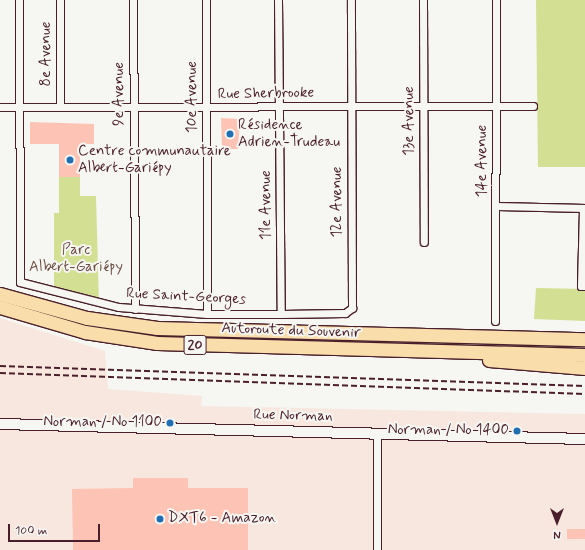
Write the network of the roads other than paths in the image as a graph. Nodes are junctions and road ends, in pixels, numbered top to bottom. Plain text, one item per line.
1 (19, 0) edge
2 (60, 0) edge
3 (133, 0) edge
4 (206, 0) edge
5 (278, 0) edge
6 (351, 0) edge
7 (423, 0) edge
8 (496, 0) edge
9 (496, 105) junction
10 (351, 106) junction
11 (424, 106) junction
12 (533, 106) dead end
13 (0, 107) edge
14 (19, 107) junction
15 (60, 107) junction
16 (134, 107) junction
17 (206, 107) junction
18 (279, 107) junction
19 (497, 206) junction
20 (584, 208) edge
21 (424, 242) dead end
22 (585, 286) edge
23 (0, 294) edge
24 (0, 307) edge
25 (352, 308) joint
26 (135, 309) junction
27 (207, 314) junction
28 (281, 314) junction
29 (495, 321) dead end
30 (585, 339) edge
31 (395, 350) junction
32 (585, 355) edge
33 (585, 368) edge
34 (0, 424) edge
35 (377, 432) junction
36 (585, 439) edge
37 (377, 550) edge

1 - 14 street
2 - 15 street, 8e Avenue
3 - 16 street, 9e Avenue
4 - 17 street, 10e Avenue
5 - 18 street, 11e Avenue
6 - 10 street, 12e Avenue
7 - 11 street, 13e Avenue
8 - 9 street, 14e Avenue
9 - 11 street, Rue Sherbrooke
9 - 12 street, Rue Sherbrooke
9 - 19 street, 14e Avenue
10 - 11 street, Rue Sherbrooke
10 - 18 street, Rue Sherbrooke
10 - 25 street, 12e Avenue
11 - 21 street, 13e Avenue
13 - 14 street, Rue Sherbrooke
14 - 15 street, Rue Sherbrooke
14 - 26 street, Rue Saint-Georges
15 - 16 street, Rue Sherbrooke
16 - 17 street, Rue Sherbrooke
16 - 26 street, 9e Avenue
17 - 18 street, Rue Sherbrooke
17 - 27 street, 10e Avenue
18 - 28 street, 11e Avenue
19 - 20 street
19 - 29 street, 14e Avenue
20 - 22 street
23 - 30 highway, Autoroute du Souvenir / 20
24 - 31 highway, Autoroute du Souvenir / 20
25 - 28 street, Rue Saint-Georges
26 - 27 street, Rue Saint-Georges
27 - 28 street, Rue Saint-Georges
31 - 32 highway, Autoroute du Souvenir / 20
31 - 33 highway
34 - 35 street, Rue Norman
35 - 36 street, Rue Norman
35 - 37 street

